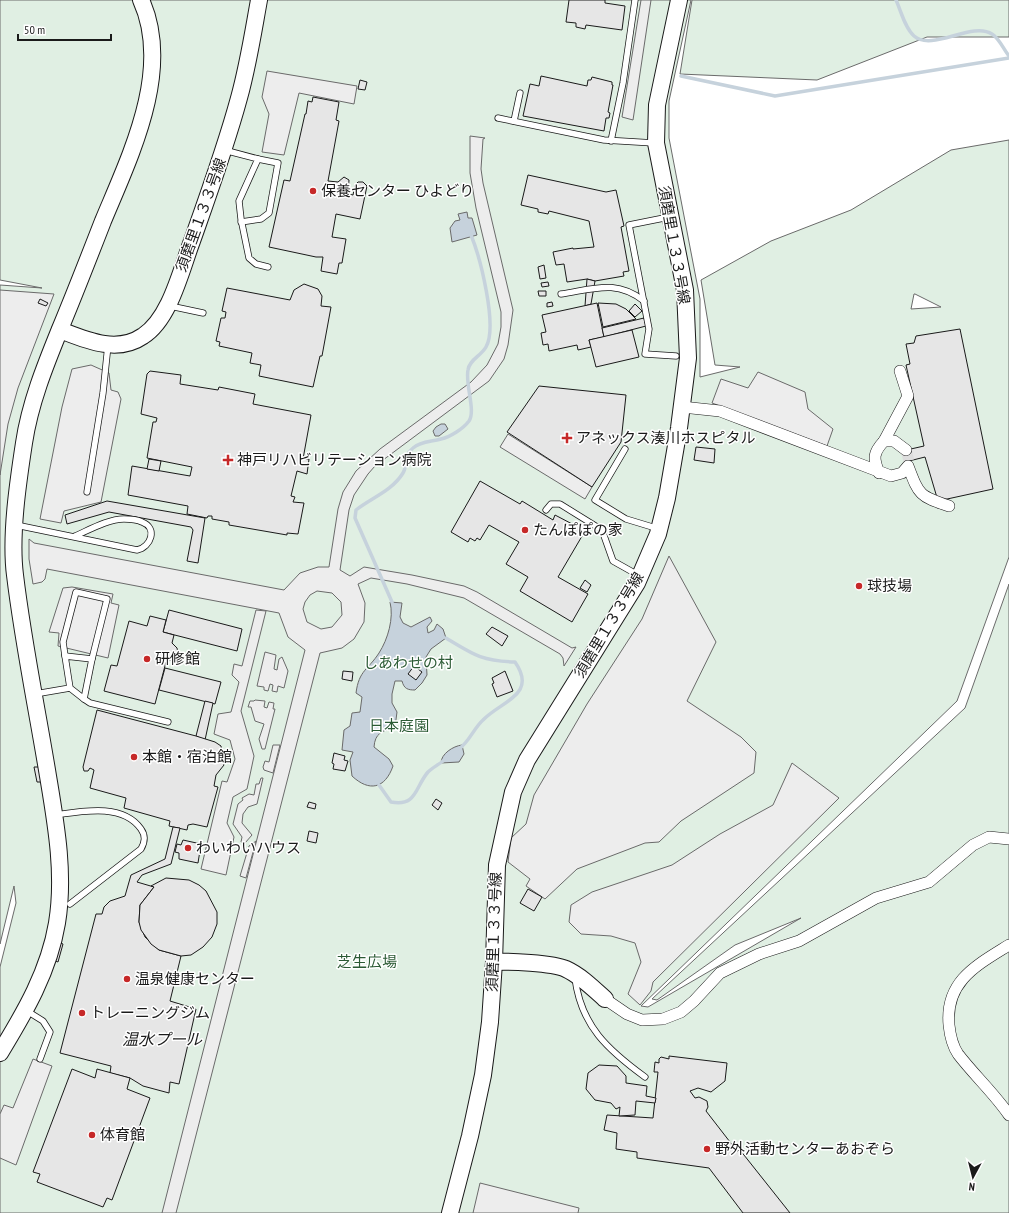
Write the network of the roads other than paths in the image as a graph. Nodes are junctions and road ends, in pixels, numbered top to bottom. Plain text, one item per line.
1 (141, 0) edge
2 (259, 0) edge
3 (635, 0) edge
4 (679, 0) edge
5 (520, 93) dead end
6 (498, 118) dead end
7 (514, 121) junction
8 (611, 141) junction
9 (656, 142) junction
10 (224, 150) junction
11 (258, 159) junction
12 (670, 216) junction
13 (241, 222) junction
14 (268, 266) dead end
15 (561, 294) dead end
16 (644, 302) junction
17 (167, 305) junction
18 (203, 313) dead end
19 (60, 330) junction
20 (108, 344) junction
21 (681, 356) junction
22 (900, 371) dead end
23 (682, 407) junction
24 (884, 441) junction
25 (625, 449) dead end
26 (908, 459) junction
27 (879, 473) junction
28 (87, 492) dead end
29 (949, 506) dead end
30 (546, 510) dead end
31 (15, 525) junction
32 (659, 530) junction
33 (74, 536) junction
34 (640, 576) junction
35 (65, 656) junction
36 (92, 659) junction
37 (70, 688) junction
38 (35, 694) junction
39 (84, 699) junction
40 (168, 722) dead end
41 (55, 815) junction
42 (1009, 839) edge
43 (70, 904) dead end
44 (1009, 945) edge
45 (494, 962) junction
46 (574, 974) junction
47 (605, 999) joint
48 (26, 1010) junction
49 (0, 1053) edge
50 (40, 1059) dead end
51 (645, 1077) dead end
52 (1009, 1115) edge
53 (450, 1213) edge

1 - 19 street
2 - 10 street, 須磨里１３３号線
3 - 8 lane
4 - 9 street, 須磨里１３３号線
5 - 7 lane
6 - 7 lane
7 - 8 lane
8 - 9 lane
9 - 12 street, 須磨里１３３号線
10 - 11 lane
10 - 17 street, 須磨里１３３号線
11 - 13 lane
11 - 13 lane
12 - 16 lane
12 - 21 street, 須磨里１３３号線
13 - 14 lane
15 - 16 lane
16 - 21 lane
17 - 18 lane
17 - 20 street, 須磨里１３３号線
19 - 20 street, 須磨里１３３号線
19 - 31 street
20 - 28 lane
21 - 23 street, 須磨里１３３号線
22 - 24 street
23 - 27 street
23 - 32 street, 須磨里１３３号線
24 - 26 street
24 - 27 street
25 - 32 lane
26 - 27 street
26 - 29 street
30 - 34 lane
31 - 33 lane
31 - 38 street
32 - 34 street, 須磨里１３３号線
33 - 33 lane
34 - 45 street, 須磨里１３３号線
35 - 36 lane
35 - 36 lane
35 - 37 lane
36 - 39 lane
37 - 38 lane
37 - 39 lane
38 - 41 street
39 - 40 lane
41 - 43 lane
41 - 48 street
42 - 47 street
44 - 52 street
45 - 46 street
45 - 53 street, 須磨里１３３号線
46 - 47 street
46 - 51 lane
48 - 49 street
48 - 50 lane

